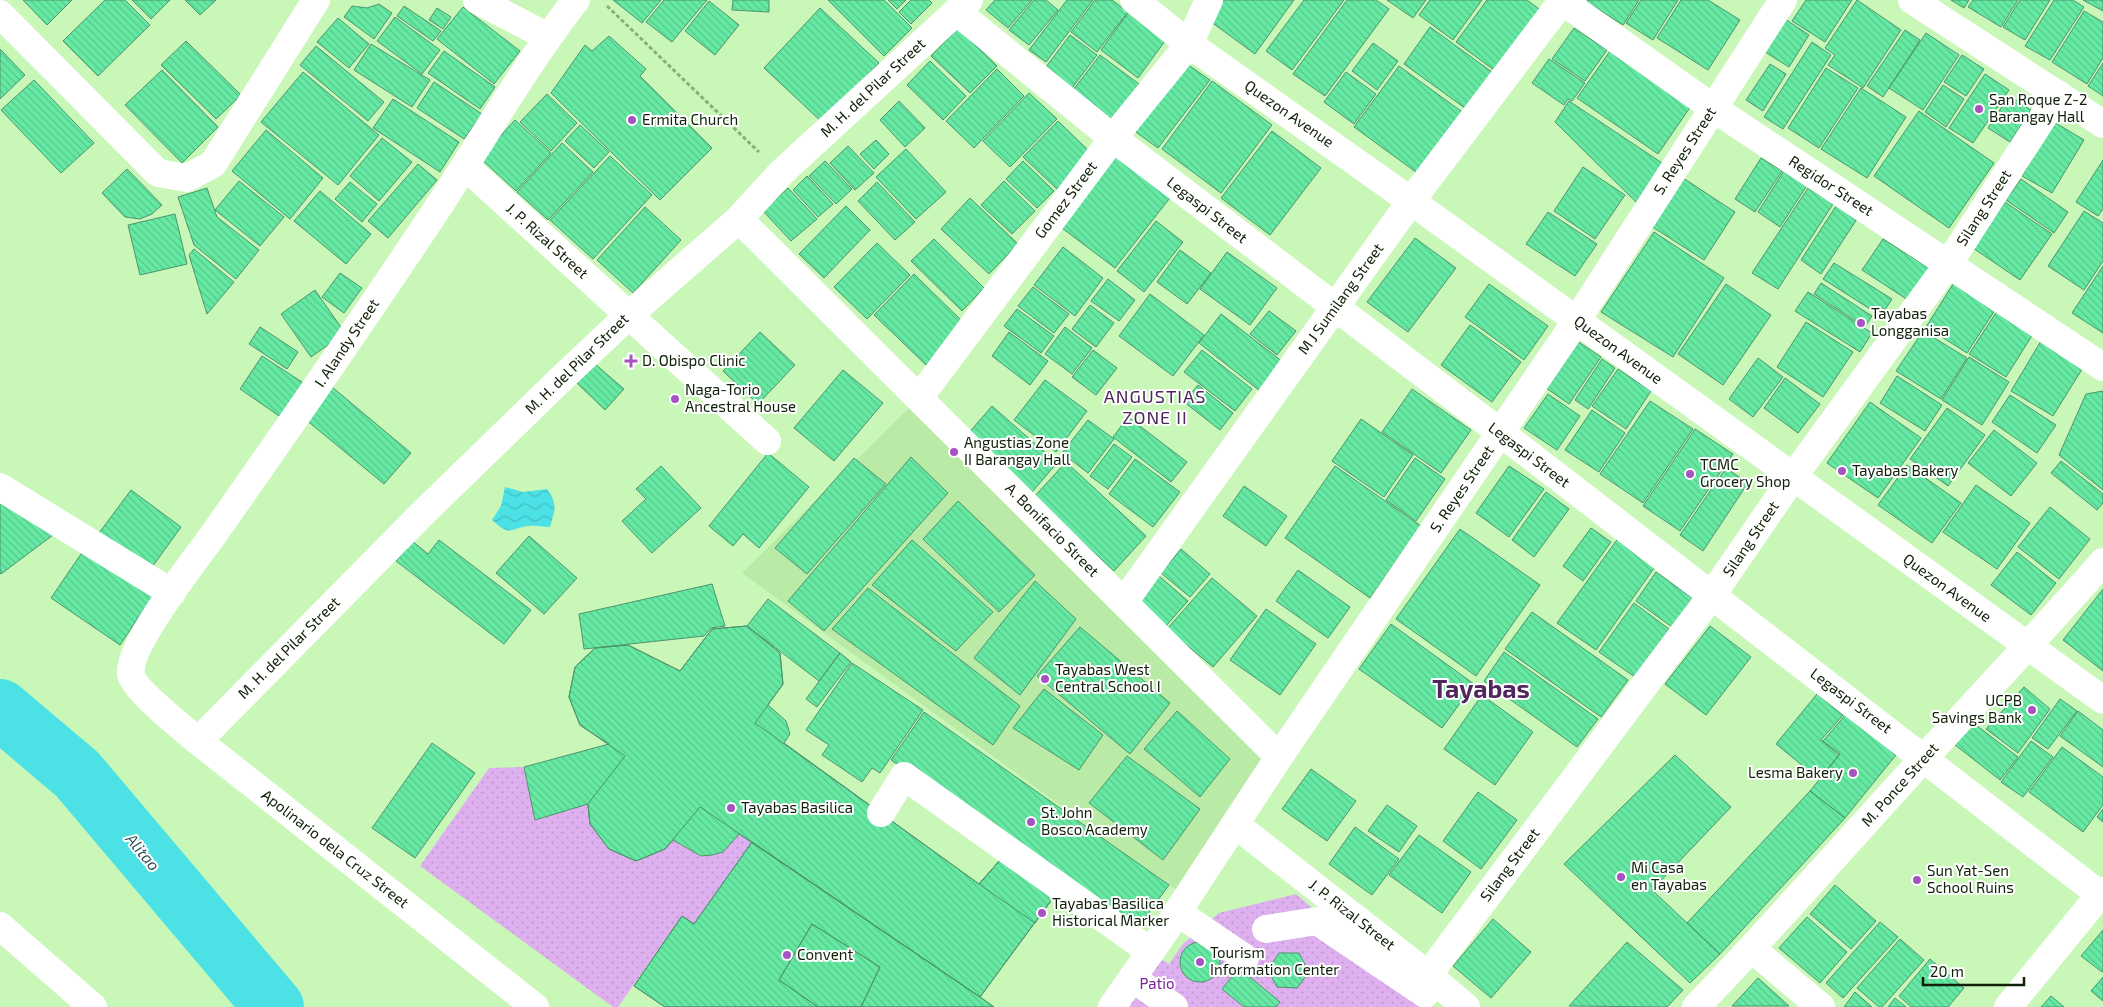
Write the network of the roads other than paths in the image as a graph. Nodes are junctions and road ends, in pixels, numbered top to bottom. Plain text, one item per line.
1 (316, 0) edge
2 (477, 0) edge
3 (576, 0) edge
4 (1134, 0) edge
5 (1209, 0) edge
6 (1562, 0) edge
7 (1783, 0) edge
8 (1912, 0) edge
9 (963, 6) edge
10 (0, 14) edge
11 (548, 37) junction
12 (1189, 44) junction
13 (2058, 94) junction
14 (1713, 108) junction
15 (2103, 124) edge
16 (1113, 138) junction
17 (466, 166) junction
18 (1412, 201) junction
19 (739, 218) junction
20 (1949, 263) junction
21 (1334, 308) junction
22 (629, 315) junction
23 (1577, 320) junction
24 (2103, 367) edge
25 (919, 398) junction
26 (1501, 433) junction
27 (767, 441) dead end
28 (1793, 477) junction
29 (0, 487) edge
30 (2103, 562) edge
31 (172, 593) junction
32 (1712, 595) junction
33 (1124, 602) junction
34 (2029, 647) junction
35 (138, 688) joint
36 (2103, 700) edge
37 (198, 741) junction
38 (1279, 757) junction
39 (1925, 758) junction
40 (881, 813) dead end
41 (1236, 824) junction
42 (2102, 894) edge
43 (0, 926) edge
44 (1266, 929) dead end
45 (1164, 932) junction
46 (1752, 949) junction
47 (1245, 958) dead end
48 (1132, 978) junction
49 (1427, 984) junction
50 (93, 1007) edge
51 (535, 1007) edge
52 (1112, 1007) edge
53 (1174, 1007) edge
54 (1466, 1007) edge
55 (1696, 1007) edge
56 (1820, 1007) edge
57 (2008, 1007) edge

1 - 10 street
2 - 11 street
3 - 11 street, I. Alandy Street
4 - 12 street, Quezon Avenue
5 - 12 street, Gomez Street
6 - 14 street, Regidor Street
6 - 18 street, M J Sumilang Street
7 - 14 street, S. Reyes Street
8 - 13 street
9 - 16 street, Legaspi Street
9 - 19 street, M. H. del Pilar Street
11 - 17 street, I. Alandy Street
12 - 16 street, Gomez Street
12 - 18 street, Quezon Avenue
13 - 15 street
13 - 20 street, Silang Street
14 - 20 street, Regidor Street
14 - 23 street, S. Reyes Street
16 - 21 street, Legaspi Street
16 - 25 street, Gomez Street
17 - 22 street, J. P. Rizal Street
17 - 31 street, I. Alandy Street
18 - 21 street, M J Sumilang Street
18 - 23 street, Quezon Avenue
19 - 22 street, M. H. del Pilar Street
19 - 25 street, A. Bonifacio Street
20 - 24 street, Regidor Street
20 - 28 street, Silang Street
21 - 26 street, Legaspi Street
21 - 33 street, M J Sumilang Street
22 - 27 street, J. P. Rizal Street
22 - 37 street, M. H. del Pilar Street
23 - 26 street, S. Reyes Street
23 - 28 street, Quezon Avenue
25 - 33 street, A. Bonifacio Street
26 - 32 street, Legaspi Street
26 - 38 street, S. Reyes Street
28 - 32 street, Silang Street
28 - 34 street, Quezon Avenue
29 - 31 street
30 - 34 street, M. Ponce Street
31 - 35 street, I. Alandy Street
32 - 39 street, Legaspi Street
32 - 49 street, Silang Street
33 - 38 street, A. Bonifacio Street
34 - 36 street, Quezon Avenue
34 - 39 street, M. Ponce Street
35 - 37 street, Apolinario dela Cruz Street
37 - 51 street, Apolinario dela Cruz Street
38 - 41 street, S. Reyes Street
39 - 42 street, Legaspi Street
39 - 46 street, M. Ponce Street
40 - 45 street
41 - 45 street, S. Reyes Street
41 - 49 street, J. P. Rizal Street
42 - 57 street
43 - 50 street
44 - 49 street
45 - 47 street
45 - 48 street, S. Reyes Street
46 - 55 street, M. Ponce Street
46 - 56 street
48 - 52 street, S. Reyes Street
48 - 53 street
49 - 54 street, J. P. Rizal Street

